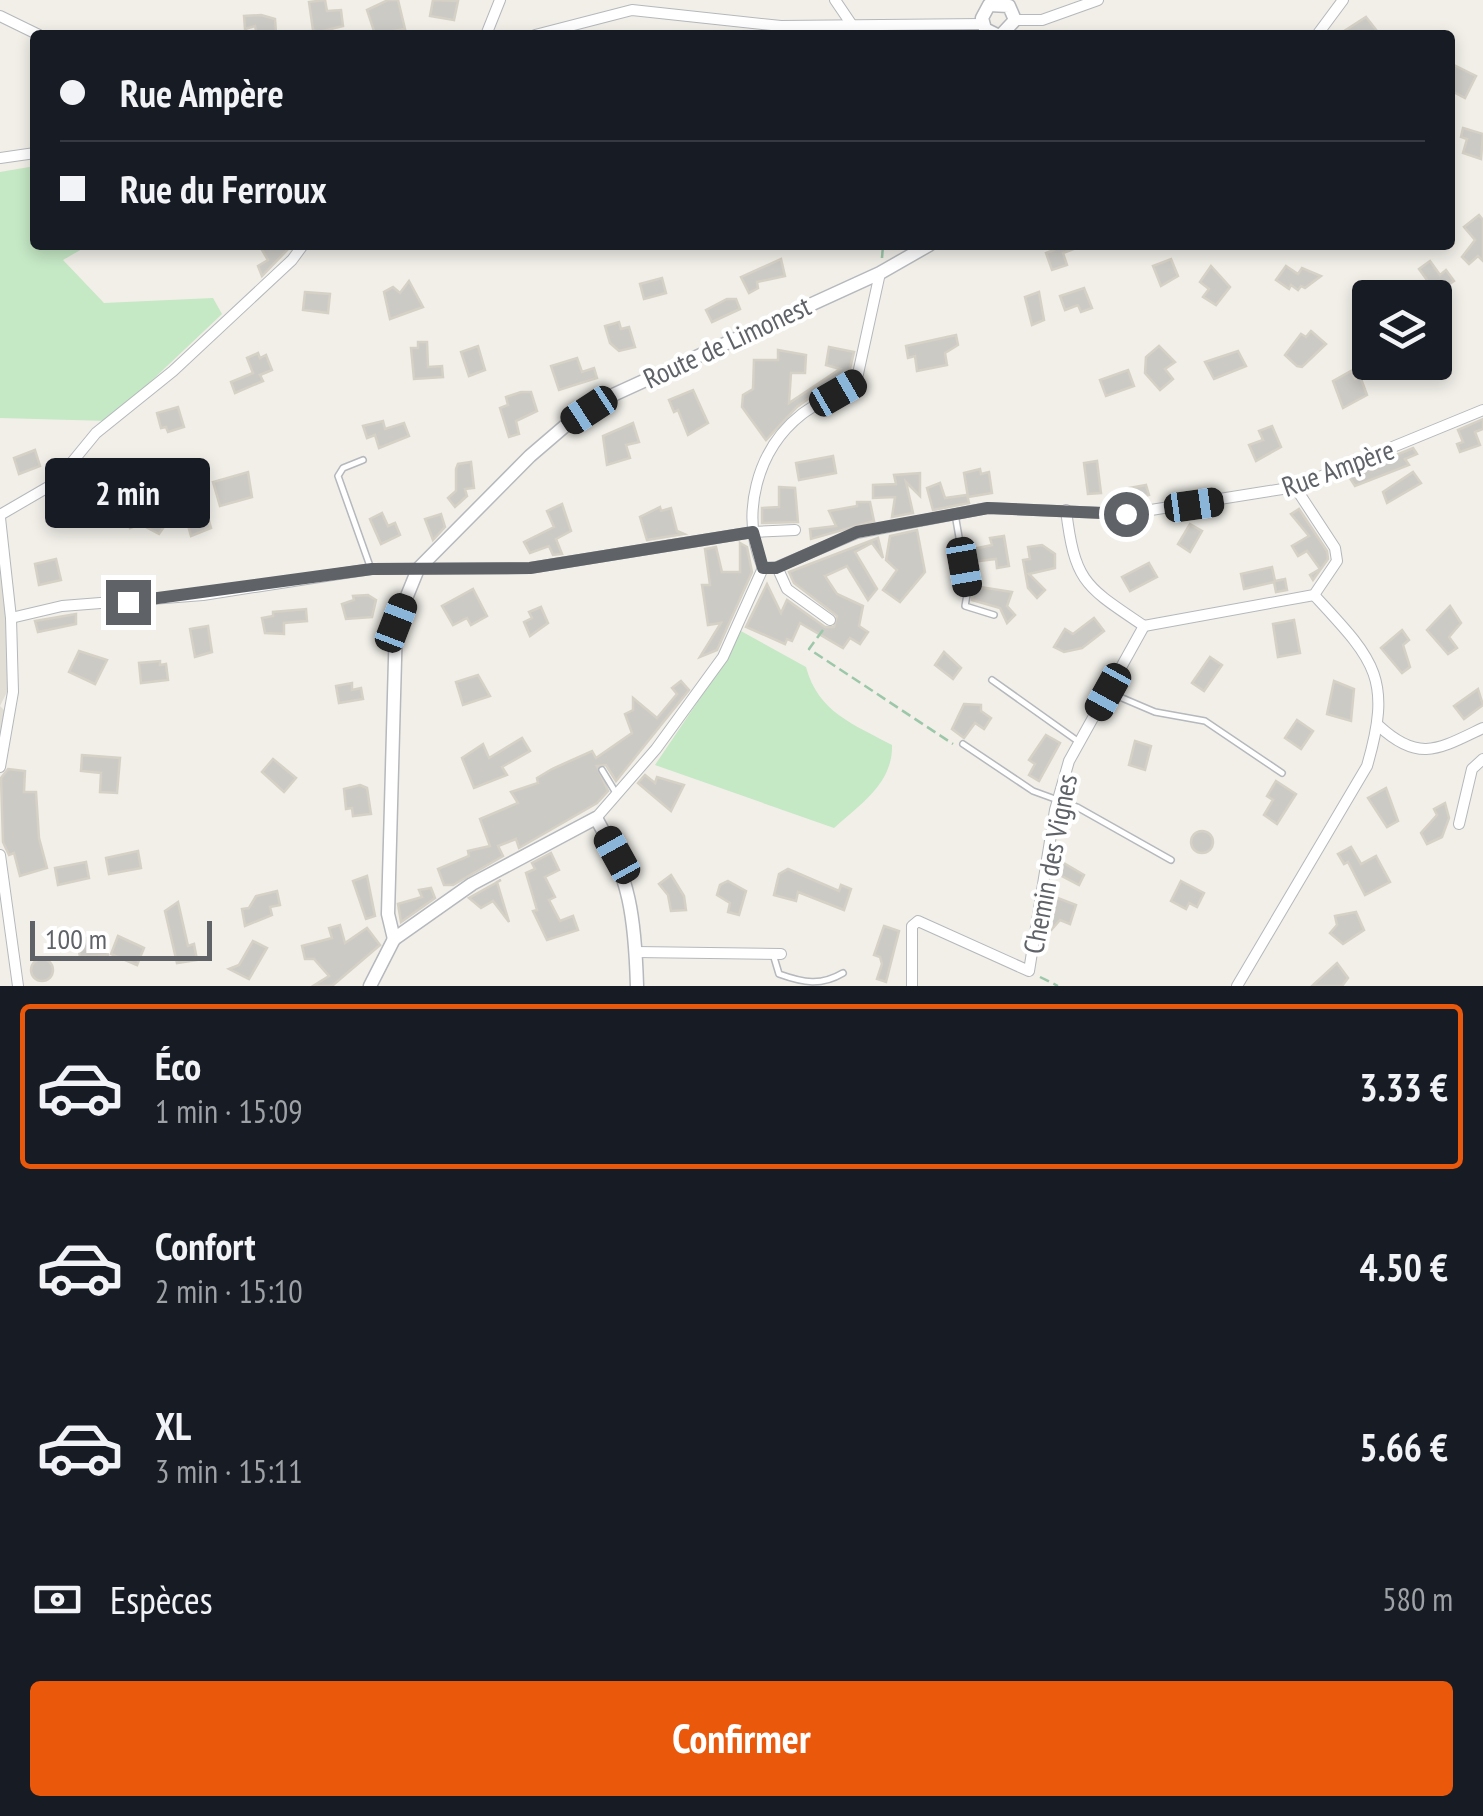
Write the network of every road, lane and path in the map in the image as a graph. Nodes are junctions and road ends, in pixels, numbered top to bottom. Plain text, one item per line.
1 (498, 0) edge
2 (835, 0) edge
3 (1098, 0) edge
4 (1343, 0) edge
5 (993, 1) edge
6 (0, 16) edge
7 (1015, 20) junction
8 (982, 24) junction
9 (852, 25) junction
10 (488, 30) edge
11 (554, 30) edge
12 (876, 30) edge
13 (993, 30) edge
14 (1006, 30) edge
15 (1322, 30) edge
16 (30, 31) edge
17 (30, 154) edge
18 (0, 158) edge
19 (299, 250) edge
20 (919, 250) edge
21 (880, 273) junction
22 (1483, 410) edge
23 (363, 460) dead end
24 (1296, 487) junction
25 (1066, 510) junction
26 (955, 514) junction
27 (0, 516) edge
28 (795, 530) dead end
29 (753, 532) junction
30 (763, 568) junction
31 (776, 568) junction
32 (372, 569) junction
33 (418, 569) junction
34 (1314, 596) junction
35 (994, 615) dead end
36 (11, 618) junction
37 (830, 620) joint
38 (1144, 626) junction
39 (992, 680) dead end
40 (1108, 692) junction
41 (1378, 726) junction
42 (1483, 728) edge
43 (1079, 743) junction
44 (960, 745) joint
45 (1483, 759) edge
46 (0, 768) edge
47 (602, 770) dead end
48 (1282, 773) dead end
49 (616, 793) junction
50 (1058, 800) junction
51 (596, 818) junction
52 (1459, 824) dead end
53 (0, 854) edge
54 (1170, 860) dead end
55 (394, 939) junction
56 (636, 952) junction
57 (777, 954) joint
58 (1030, 972) junction
59 (844, 973) dead end
60 (18, 986) edge
61 (370, 986) edge
62 (637, 986) edge
63 (912, 986) edge
64 (1058, 986) edge
65 (1237, 986) edge

1 - 10 street
2 - 9 street
3 - 7 street
4 - 15 street
5 - 7 street
5 - 8 street
6 - 16 street
7 - 14 street
8 - 12 street
8 - 13 street
9 - 11 street
9 - 12 street
17 - 18 street
19 - 27 street
20 - 21 street, Route de Limonest
21 - 29 street
21 - 33 street, Route de Limonest
22 - 24 street, Rue Ampère
23 - 32 lane
24 - 25 street, Rue Ampère
24 - 34 street
25 - 26 street, Rue Ampère
25 - 38 street
26 - 31 street, Rue Ampère
26 - 35 lane
27 - 36 street
28 - 29 street
29 - 30 street
29 - 33 street
30 - 31 street
30 - 49 street
31 - 37 street
32 - 33 street
32 - 36 street
33 - 55 street, Route de Limonest
34 - 38 street
34 - 41 street
36 - 46 street
37 - 44 path
38 - 40 street, Chemin des Vignes
39 - 43 lane
40 - 43 street, Chemin des Vignes
40 - 48 lane
41 - 42 street
41 - 65 street
43 - 50 street, Chemin des Vignes
44 - 50 lane
45 - 52 street
47 - 49 lane
49 - 51 street
50 - 54 lane
50 - 58 street, Chemin des Vignes
51 - 55 street
51 - 56 street
53 - 60 street
55 - 61 street
56 - 57 street
56 - 62 street
57 - 59 lane
58 - 63 street
58 - 64 path

